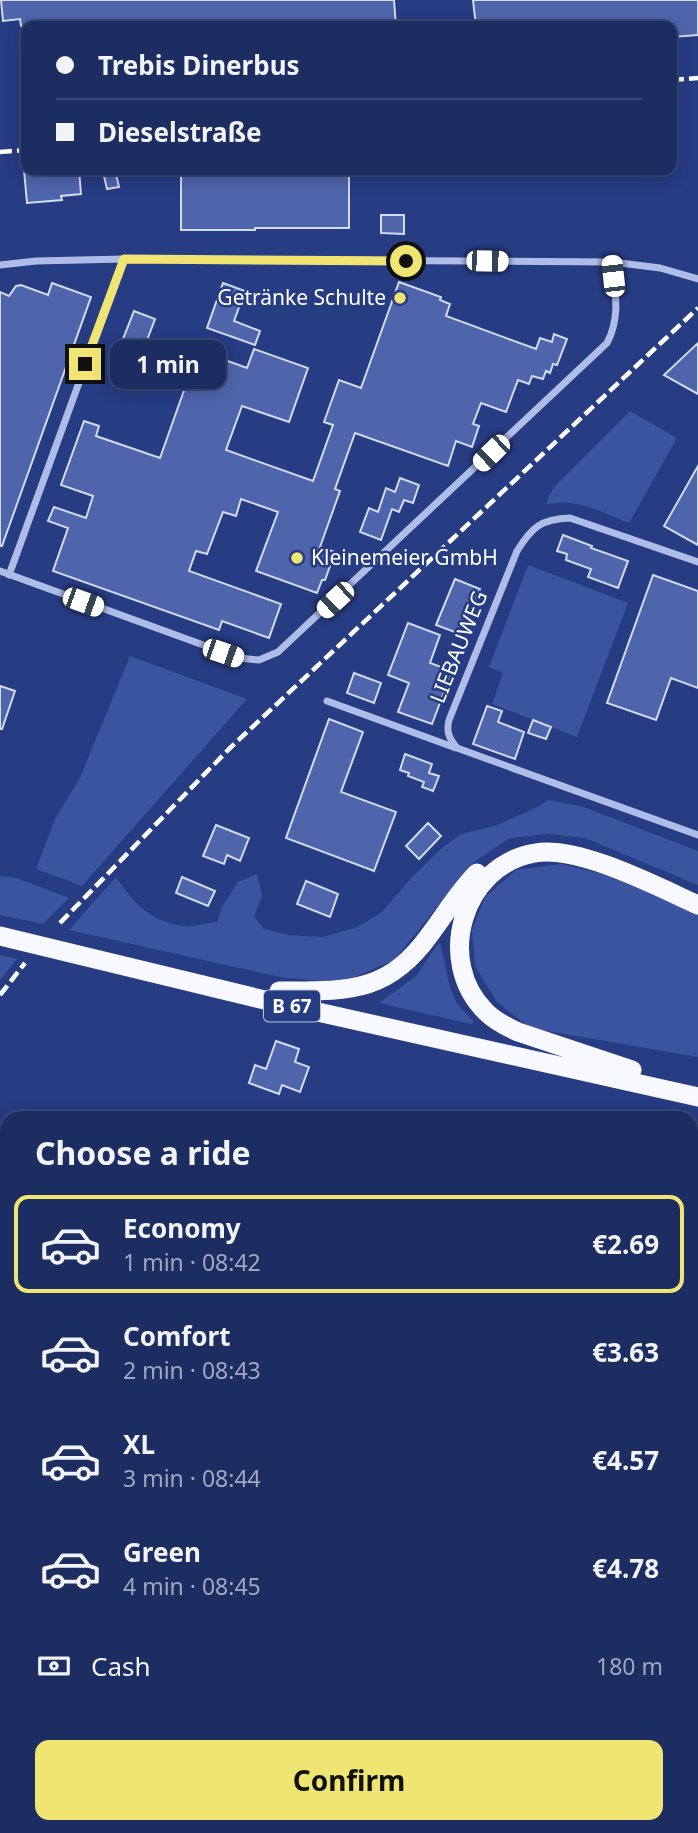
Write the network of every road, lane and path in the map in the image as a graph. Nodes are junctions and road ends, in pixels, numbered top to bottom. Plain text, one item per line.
1 (124, 259) junction
2 (612, 262) junction
3 (0, 265) edge
4 (698, 279) edge
5 (698, 562) edge
6 (0, 572) edge
7 (9, 575) junction
8 (327, 701) dead end
9 (457, 748) junction
10 (698, 835) edge
11 (698, 890) edge
12 (698, 905) edge
13 (0, 936) edge
14 (90, 957) junction
15 (279, 991) junction
16 (632, 1070) junction
17 (698, 1085) edge
18 (698, 1097) edge

1 - 2 street
1 - 3 street
1 - 7 street
2 - 4 street
2 - 7 street
5 - 9 street, LIEBAUWEG
6 - 7 street
8 - 9 street
9 - 10 street
11 - 15 highway
12 - 16 highway
13 - 14 highway, B 67
14 - 15 highway, B 67
14 - 18 highway, B 67
15 - 16 highway, B 67
16 - 17 highway, B 67

